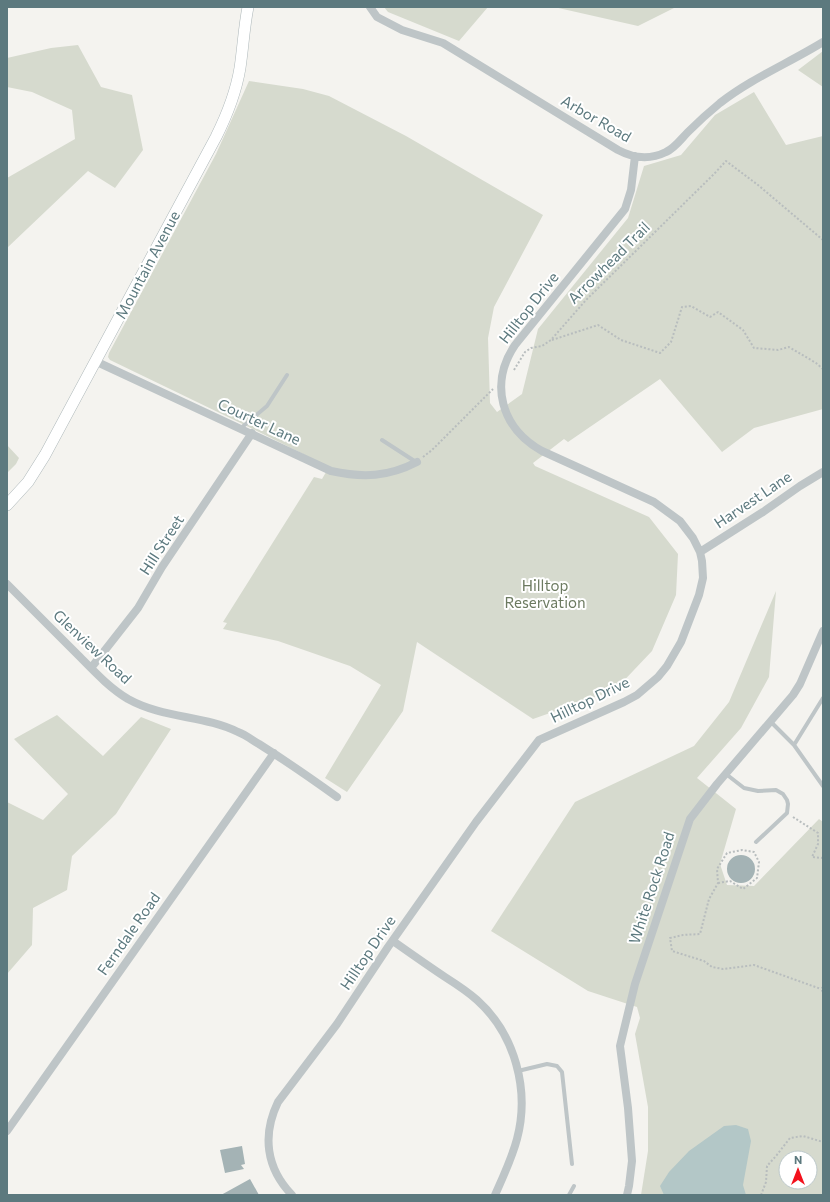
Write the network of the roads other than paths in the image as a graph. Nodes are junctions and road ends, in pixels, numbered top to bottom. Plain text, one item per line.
1 (248, 7) edge
2 (370, 7) edge
3 (823, 42) edge
4 (636, 156) junction
5 (96, 361) junction
6 (287, 375) dead end
7 (241, 428) junction
8 (252, 433) junction
9 (382, 440) dead end
10 (417, 462) joint
11 (823, 472) edge
12 (7, 505) edge
13 (700, 552) junction
14 (7, 584) edge
15 (823, 630) edge
16 (91, 668) junction
17 (823, 698) edge
18 (770, 721) junction
19 (794, 745) junction
20 (274, 753) junction
21 (726, 774) junction
22 (823, 786) edge
23 (337, 797) dead end
24 (756, 842) dead end
25 (392, 941) junction
26 (518, 1071) junction
27 (7, 1131) edge
28 (572, 1164) dead end
29 (574, 1186) dead end
30 (292, 1195) edge
31 (495, 1195) edge
32 (569, 1195) edge
33 (627, 1195) edge

1 - 5 street, Mountain Avenue
2 - 4 street, Arbor Road
3 - 4 street, Arbor Road
4 - 13 street, Hilltop Drive
5 - 7 street, Courter Lane
5 - 12 street, Mountain Avenue
6 - 7 lane
7 - 8 street, Courter Lane
8 - 10 street, Courter Lane
8 - 16 street, Hill Street
9 - 10 lane
11 - 13 street, Harvest Lane
13 - 25 street, Hilltop Drive
14 - 16 street, Glenview Road
15 - 18 street, White Rock Road
16 - 20 street, Glenview Road
17 - 19 lane
18 - 19 lane
18 - 21 street, White Rock Road
19 - 22 lane
20 - 23 street, Glenview Road
20 - 27 street, Ferndale Road
21 - 24 lane
21 - 33 street, White Rock Road
25 - 26 street
25 - 30 street, Hilltop Drive
26 - 28 lane
26 - 31 street
29 - 32 lane

